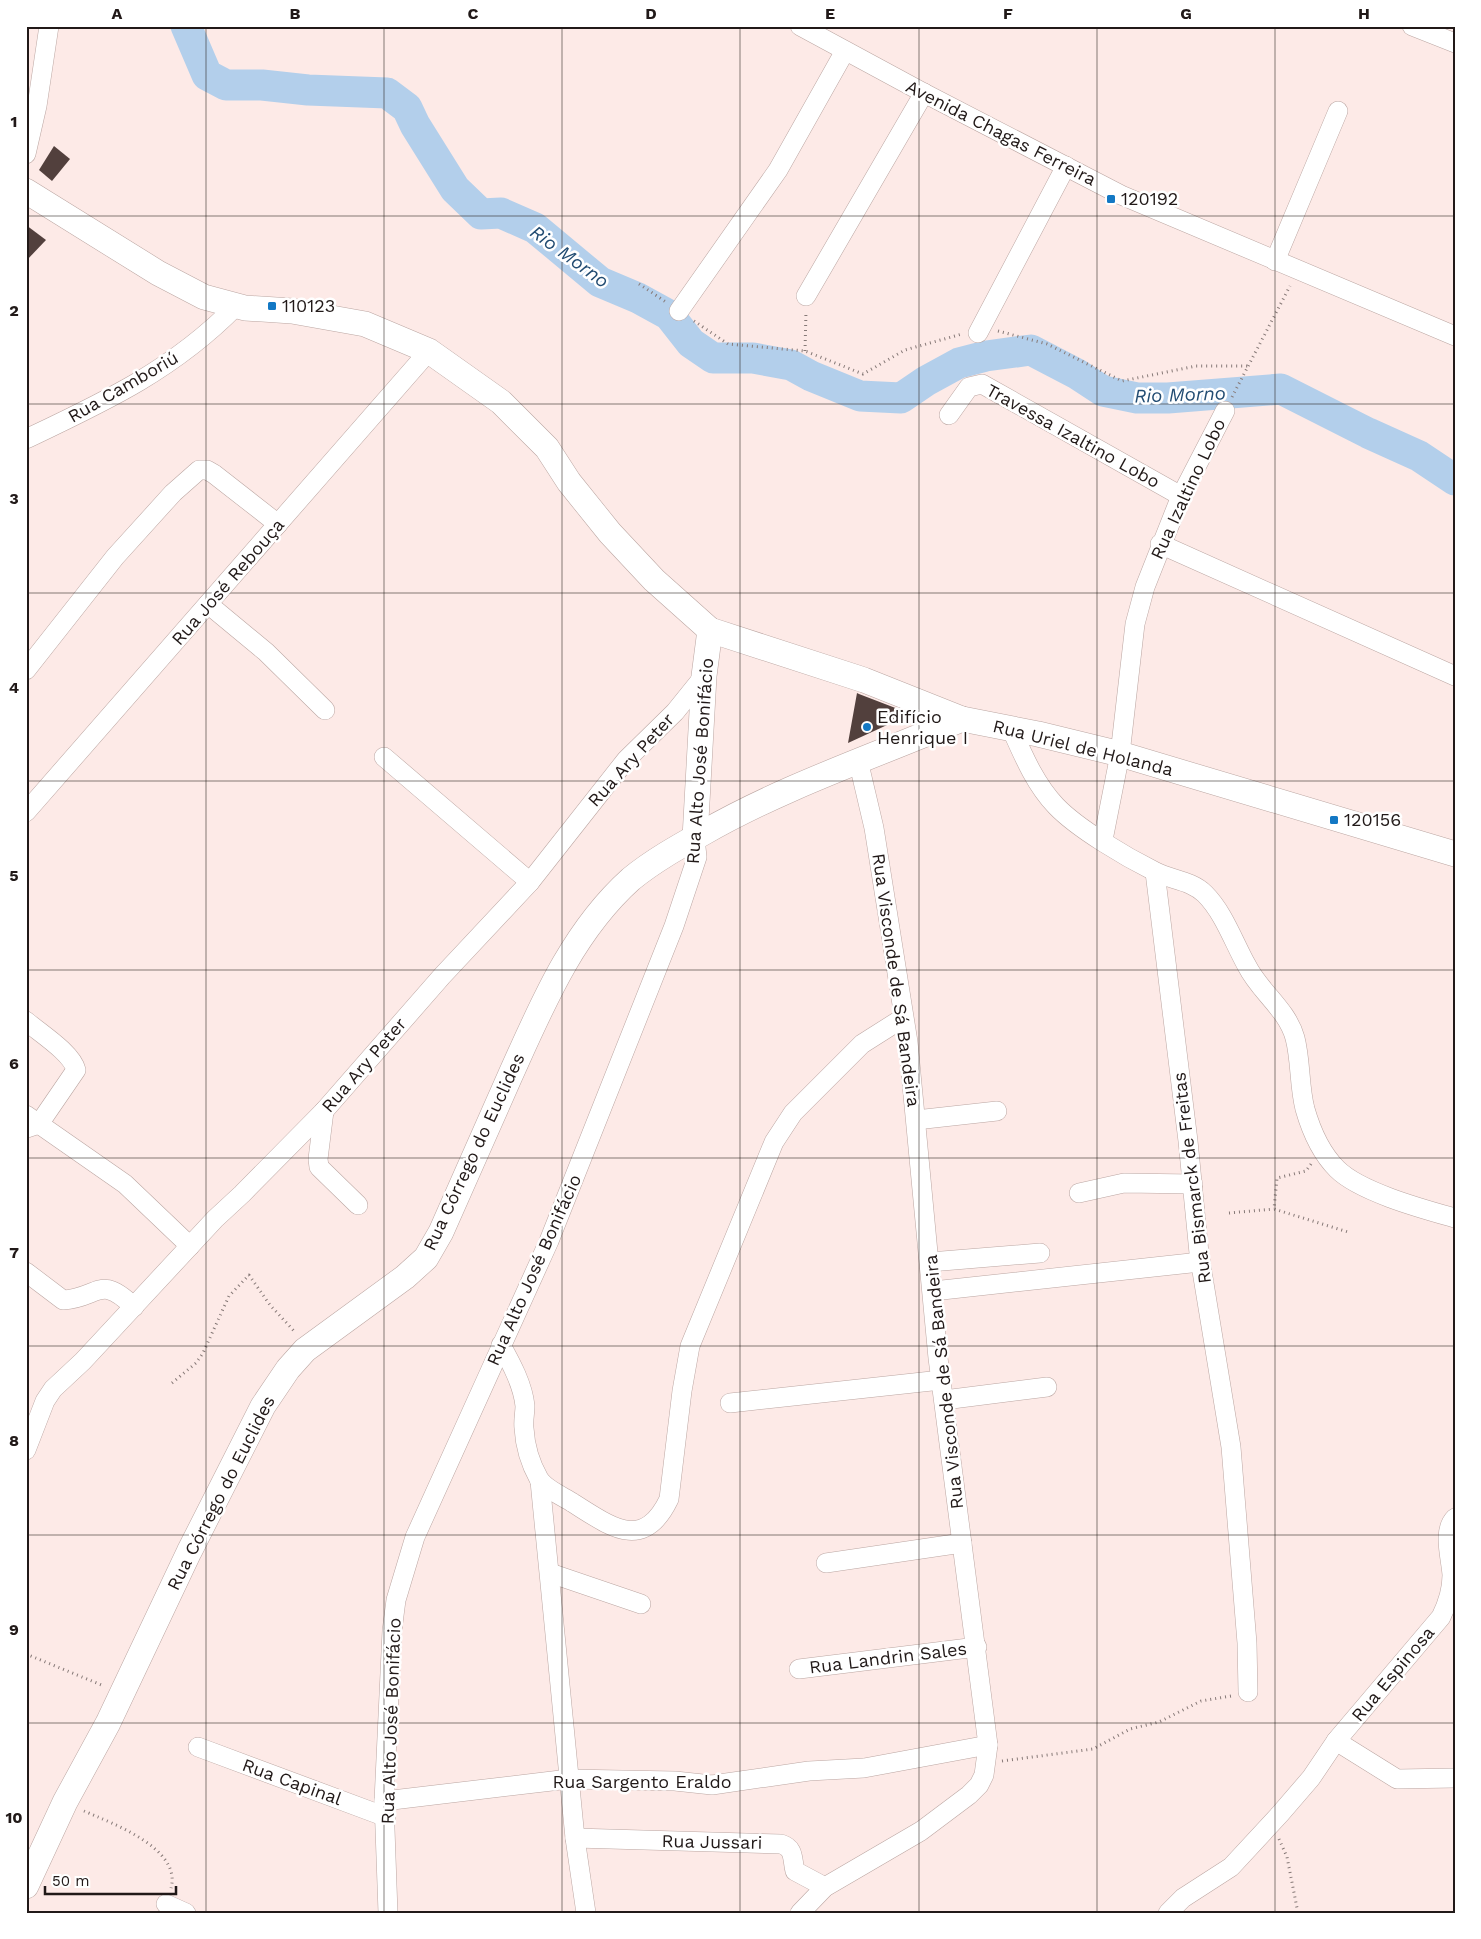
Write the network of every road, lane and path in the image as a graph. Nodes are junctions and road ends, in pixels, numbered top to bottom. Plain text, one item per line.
1 (49, 26) edge
2 (800, 26) edge
3 (1412, 26) edge
4 (1455, 43) edge
5 (843, 55) junction
6 (924, 94) junction
7 (1338, 111) dead end
8 (26, 154) edge
9 (1066, 166) junction
10 (26, 191) edge
11 (1276, 261) junction
12 (1298, 271) junction
13 (639, 284) dead end
14 (806, 296) joint
15 (236, 306) junction
16 (678, 311) junction
17 (978, 333) junction
18 (1455, 336) edge
19 (429, 350) junction
20 (805, 350) junction
21 (1248, 366) junction
22 (1224, 411) joint
23 (949, 415) dead end
24 (26, 439) edge
25 (1181, 496) junction
26 (278, 524) junction
27 (1160, 544) junction
28 (208, 604) junction
29 (710, 630) junction
30 (26, 670) edge
31 (704, 676) junction
32 (1455, 676) edge
33 (325, 710) dead end
34 (962, 719) junction
35 (1011, 728) junction
36 (1120, 754) junction
37 (384, 757) dead end
38 (858, 760) junction
39 (26, 811) edge
40 (695, 838) junction
41 (1103, 840) junction
42 (1455, 854) edge
43 (1155, 872) junction
44 (530, 882) junction
45 (903, 1018) junction
46 (26, 1021) edge
47 (324, 1111) junction
48 (997, 1111) dead end
49 (916, 1120) junction
50 (31, 1122) edge
51 (1323, 1150) junction
52 (1193, 1184) junction
53 (1079, 1193) dead end
54 (358, 1205) dead end
55 (1274, 1209) junction
56 (1229, 1213) dead end
57 (1455, 1218) edge
58 (1348, 1232) dead end
59 (190, 1246) junction
60 (1040, 1252) dead end
61 (930, 1262) junction
62 (1200, 1262) junction
63 (26, 1272) edge
64 (933, 1291) junction
65 (134, 1307) junction
66 (501, 1345) junction
67 (309, 1347) junction
68 (941, 1380) junction
69 (172, 1383) dead end
70 (1047, 1387) dead end
71 (944, 1400) junction
72 (730, 1403) dead end
73 (34, 1404) edge
74 (26, 1450) edge
75 (540, 1481) junction
76 (1455, 1518) edge
77 (962, 1543) junction
78 (826, 1563) dead end
79 (550, 1573) junction
80 (641, 1604) dead end
81 (977, 1647) junction
82 (26, 1654) edge
83 (799, 1669) dead end
84 (1248, 1692) joint
85 (122, 1694) junction
86 (1336, 1741) junction
87 (198, 1747) dead end
88 (987, 1754) junction
89 (1455, 1778) edge
90 (569, 1779) junction
91 (65, 1802) junction
92 (385, 1809) junction
93 (1272, 1823) junction
94 (575, 1838) junction
95 (26, 1886) edge
96 (825, 1887) junction
97 (166, 1904) joint
98 (186, 1913) edge
99 (388, 1913) edge
100 (586, 1913) edge
101 (800, 1913) edge
102 (1168, 1913) edge
103 (1298, 1913) edge

1 - 8 street
2 - 5 street, Avenida Chagas Ferreira
3 - 4 street
5 - 6 street, Avenida Chagas Ferreira
5 - 16 street
6 - 9 street, Avenida Chagas Ferreira
6 - 14 street
7 - 11 street
9 - 11 street, Avenida Chagas Ferreira
9 - 17 street
10 - 15 main road
11 - 12 street, Avenida Chagas Ferreira
12 - 18 street, Avenida Chagas Ferreira
12 - 21 path, Rua Izaltino Lobo
13 - 16 path
14 - 20 path
15 - 19 main road
15 - 24 street, Rua Camboriú
16 - 20 path
17 - 20 path
17 - 21 path
19 - 26 street, Rua José Rebouça
19 - 29 main road
21 - 22 path, Rua Izaltino Lobo
22 - 25 street, Rua Izaltino Lobo
23 - 25 street, Travessa Izaltino Lobo
25 - 27 street, Rua Izaltino Lobo
26 - 28 street, Rua José Rebouça
26 - 30 street
27 - 32 street
27 - 36 street, Rua Izaltino Lobo
28 - 33 street
28 - 39 street, Rua José Rebouça
29 - 31 main road, Rua Alto José Bonifácio
29 - 34 main road, Rua Uriel de Holanda
31 - 40 main road, Rua Alto José Bonifácio
31 - 44 street, Rua Ary Peter
34 - 35 main road, Rua Uriel de Holanda
34 - 38 main road
35 - 36 main road, Rua Uriel de Holanda
35 - 41 street
36 - 41 street, Rua Izaltino Lobo
36 - 42 main road, Rua Uriel de Holanda
37 - 44 street
38 - 40 main road
38 - 45 street, Rua Visconde de Sá Bandeira
40 - 66 street, Rua Alto José Bonifácio
40 - 67 main road, Rua Córrego do Euclides
41 - 43 street
43 - 51 street
43 - 52 street, Rua Bismarck de Freitas
44 - 47 street, Rua Ary Peter
45 - 49 street, Rua Visconde de Sá Bandeira
45 - 75 street
46 - 50 street
47 - 54 street
47 - 59 street, Rua Ary Peter
48 - 49 street
49 - 61 street, Rua Visconde de Sá Bandeira
50 - 59 street
51 - 55 path
51 - 57 street
52 - 53 street
52 - 62 street, Rua Bismarck de Freitas
55 - 56 path
55 - 58 path
59 - 65 street, Rua Ary Peter
60 - 61 street
61 - 64 street, Rua Visconde de Sá Bandeira
62 - 64 street
62 - 84 street, Rua Bismarck de Freitas
63 - 65 street
64 - 68 street, Rua Visconde de Sá Bandeira
65 - 73 street, Rua Ary Peter
66 - 75 street
66 - 92 street, Rua Alto José Bonifácio
67 - 69 path
67 - 85 main road, Rua Córrego do Euclides
68 - 71 street, Rua Visconde de Sá Bandeira
68 - 72 street
70 - 71 street
71 - 77 street, Rua Visconde de Sá Bandeira
73 - 74 street, Rua Ary Peter
75 - 79 street
76 - 86 street, Rua Espinosa
77 - 78 street
77 - 81 street, Rua Visconde de Sá Bandeira
79 - 80 street
79 - 90 street
81 - 83 street, Rua Landrin Sales
81 - 88 street, Rua Visconde de Sá Bandeira
82 - 85 path
84 - 88 path
85 - 91 main road, Rua Córrego do Euclides
86 - 89 street, Rua Espinosa
86 - 93 street, Rua Espinosa
87 - 92 street, Rua Capinal
88 - 90 street, Rua Sargento Eraldo
88 - 96 street, Rua Visconde de Sá Bandeira
90 - 92 street, Rua Sargento Eraldo
90 - 94 street
91 - 95 main road, Rua Córrego do Euclides
91 - 97 path
92 - 99 street, Rua Alto José Bonifácio
93 - 102 street, Rua Espinosa
93 - 103 path
94 - 96 street, Rua Jussari
94 - 100 street
96 - 101 street, Rua Visconde de Sá Bandeira
97 - 98 street

